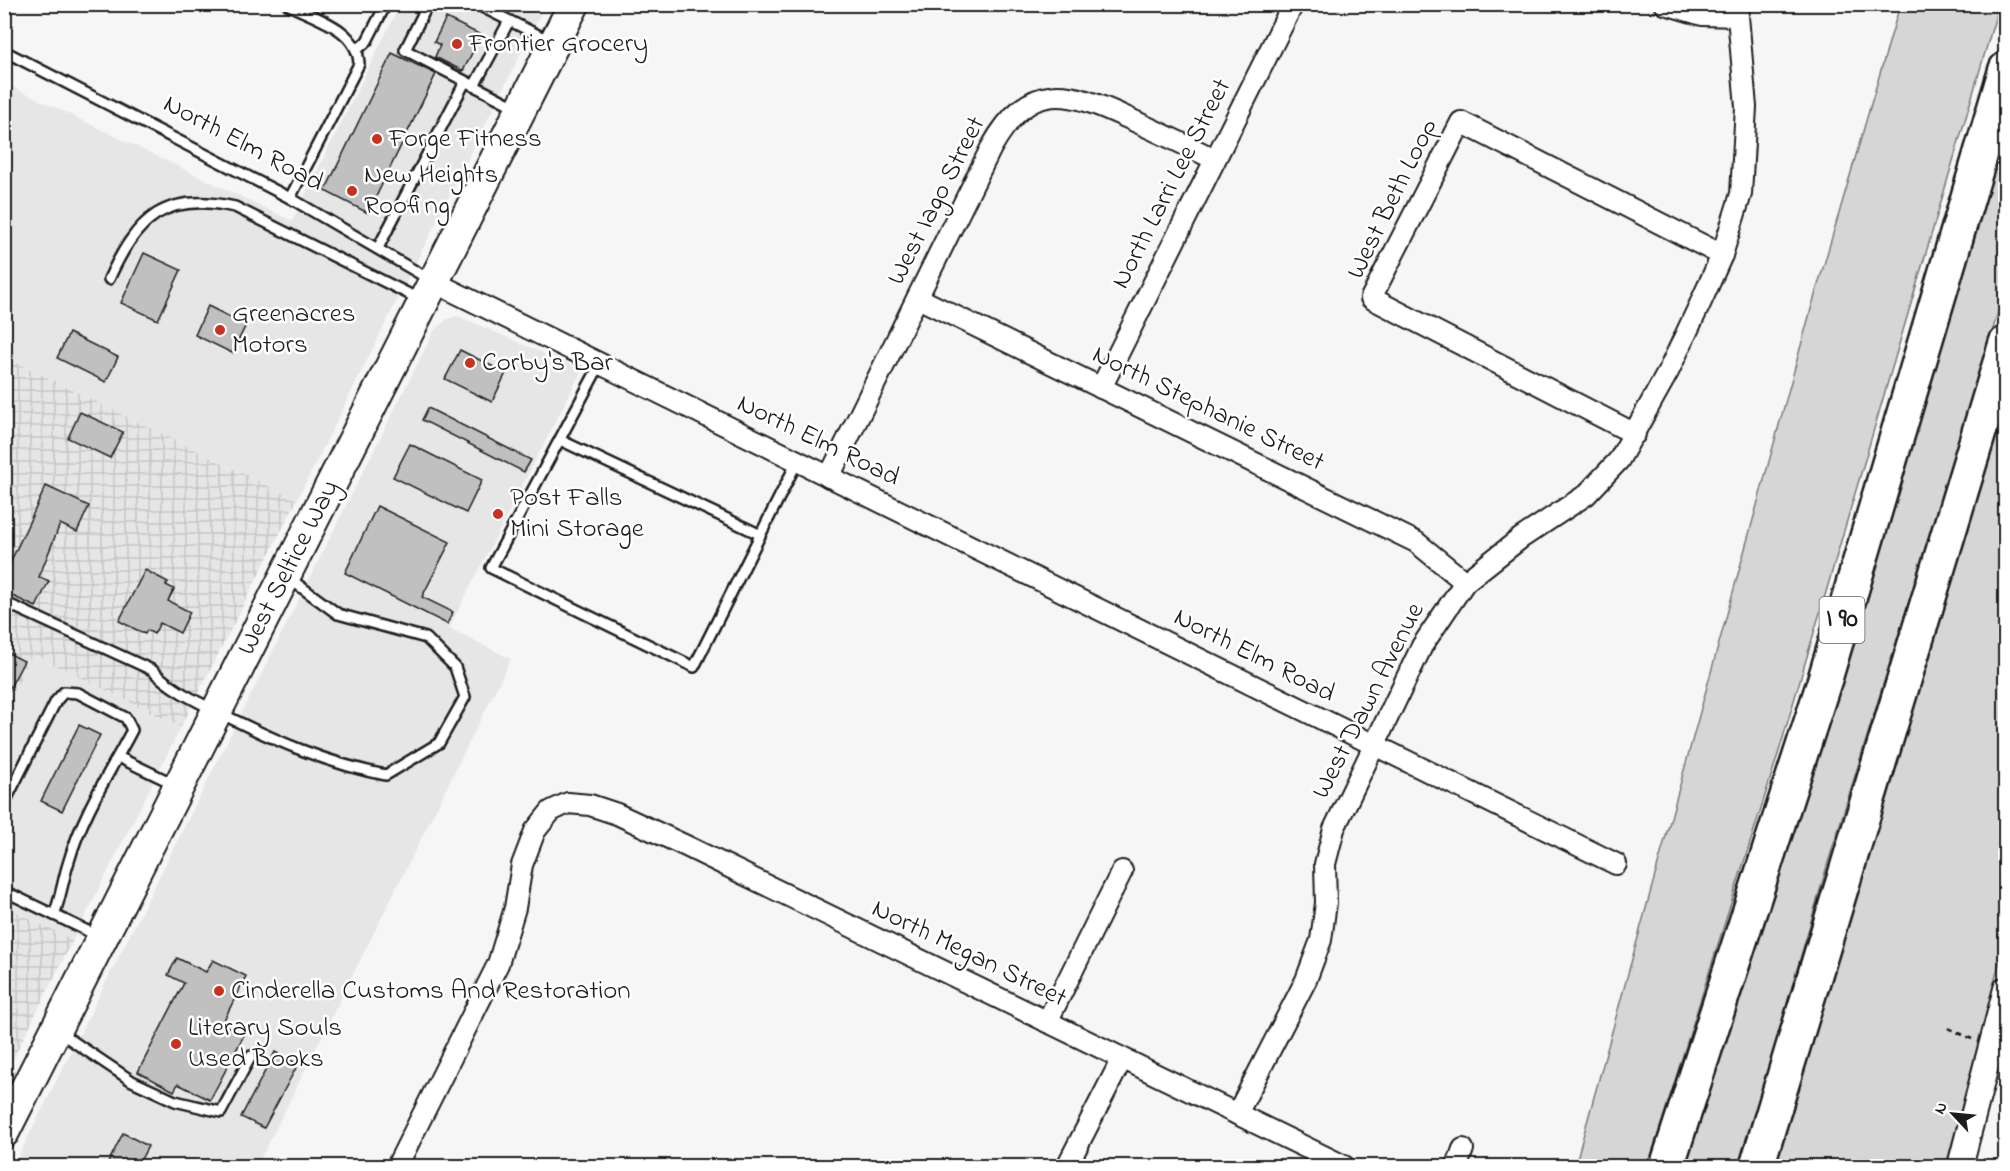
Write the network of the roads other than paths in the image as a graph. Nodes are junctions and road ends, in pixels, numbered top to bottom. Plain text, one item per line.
1 (287, 4) edge
2 (386, 4) edge
3 (428, 4) edge
4 (476, 4) edge
5 (574, 4) edge
6 (1293, 4) edge
7 (1665, 4) edge
8 (1739, 10) edge
9 (509, 21) junction
10 (554, 43) junction
11 (358, 49) junction
12 (4, 51) edge
13 (2006, 69) edge
14 (465, 82) junction
15 (474, 86) junction
16 (520, 110) junction
17 (2000, 110) edge
18 (1214, 159) junction
19 (290, 198) junction
20 (378, 248) junction
21 (1722, 255) junction
22 (109, 279) dead end
23 (429, 291) junction
24 (918, 298) junction
25 (2006, 343) edge
26 (600, 364) junction
27 (1101, 388) junction
28 (1635, 434) junction
29 (560, 440) junction
30 (797, 462) junction
31 (829, 477) junction
32 (759, 534) junction
33 (285, 576) junction
34 (1465, 582) junction
35 (4, 602) edge
36 (216, 711) junction
37 (1374, 746) junction
38 (118, 757) junction
39 (179, 786) junction
40 (4, 804) edge
41 (1616, 864) dead end
42 (1122, 871) dead end
43 (4, 891) edge
44 (54, 915) junction
45 (103, 938) junction
46 (2006, 989) edge
47 (1047, 1022) junction
48 (56, 1030) junction
49 (1998, 1052) edge
50 (251, 1056) dead end
51 (1122, 1059) junction
52 (1237, 1114) junction
53 (4, 1132) edge
54 (397, 1167) edge
55 (1067, 1167) edge
56 (1344, 1167) edge
57 (1667, 1167) edge
58 (1757, 1167) edge
59 (1960, 1167) edge

1 - 11 lane
2 - 11 lane
3 - 14 lane
4 - 9 lane
5 - 10 main road, West Seltice Way
6 - 18 street, North Larri Lee Street
7 - 8 street
8 - 21 street, West Dawn Avenue
9 - 10 lane
9 - 15 lane
10 - 16 main road, West Seltice Way
11 - 19 lane
12 - 19 lane, North Elm Road
13 - 17 highway, I 90
14 - 15 lane
14 - 20 lane
15 - 16 lane
16 - 23 main road, West Seltice Way
17 - 57 highway, I 90
18 - 24 street, West Iago Street
18 - 27 street, North Larri Lee Street
19 - 20 lane, North Elm Road
20 - 23 lane, North Elm Road
21 - 28 street, West Dawn Avenue
21 - 28 street, West Beth Loop
22 - 23 lane
23 - 26 street, North Elm Road
23 - 33 main road, West Seltice Way
24 - 27 street, North Stephanie Street
24 - 31 street, West Iago Street
25 - 58 highway
26 - 29 lane
26 - 30 street, North Elm Road
27 - 34 street, North Stephanie Street
28 - 34 street, West Dawn Avenue
29 - 32 lane
29 - 32 lane
30 - 31 street, North Elm Road
30 - 32 lane
31 - 37 street, North Elm Road
33 - 36 main road, West Seltice Way
33 - 36 lane
34 - 37 street, West Dawn Avenue
35 - 36 lane
36 - 39 main road, West Seltice Way
37 - 41 street, North Elm Road
37 - 52 street, West Dawn Avenue
38 - 39 lane
38 - 40 lane
38 - 44 lane
39 - 45 main road, West Seltice Way
42 - 47 street
43 - 44 lane
44 - 45 lane
45 - 48 main road, West Seltice Way
46 - 49 street
47 - 51 street, North Megan Street
47 - 54 street, North Megan Street
48 - 50 lane
48 - 53 main road, West Seltice Way
49 - 59 street
51 - 52 street, North Megan Street
51 - 55 street
52 - 56 street, North Megan Street

